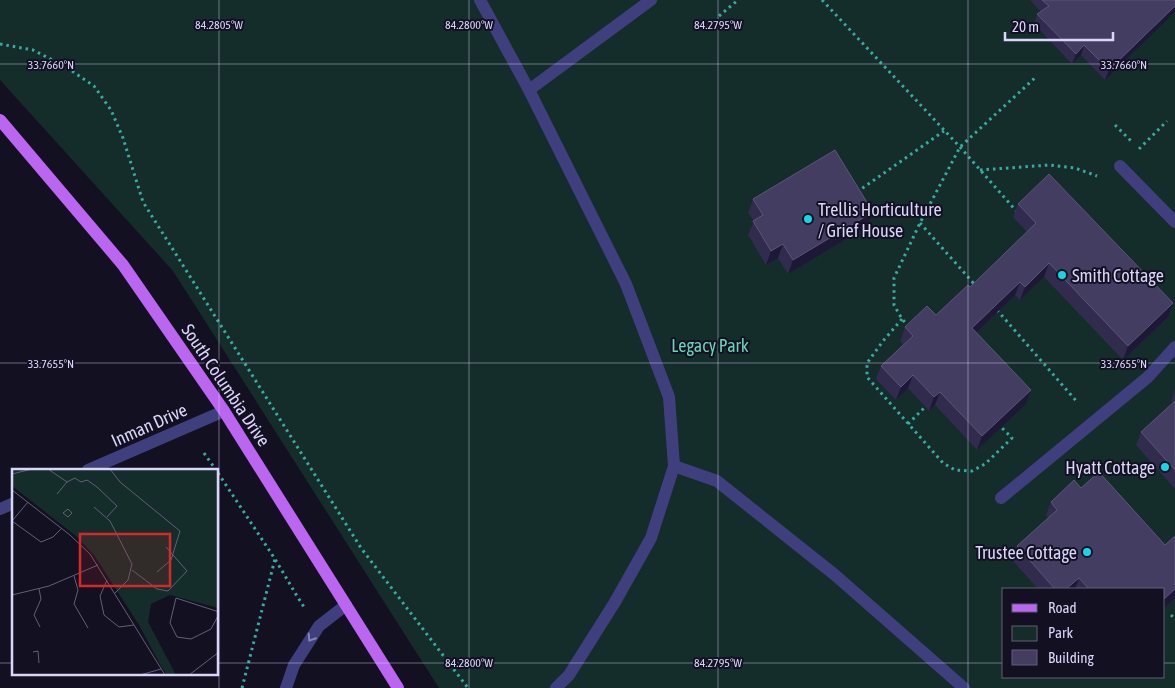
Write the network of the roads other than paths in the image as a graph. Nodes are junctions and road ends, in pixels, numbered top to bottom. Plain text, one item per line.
1 (480, 0) edge
2 (651, 0) edge
3 (530, 90) junction
4 (0, 120) edge
5 (1120, 166) road end
6 (1175, 222) edge
7 (1175, 347) edge
8 (224, 411) junction
9 (674, 466) junction
10 (90, 469) edge
11 (1001, 498) dead end
12 (12, 504) edge
13 (0, 509) edge
14 (346, 605) junction
15 (286, 688) edge
16 (398, 688) edge
17 (556, 688) edge
18 (964, 688) edge

1 - 3 street
2 - 3 street
3 - 9 street
4 - 8 main road, South Columbia Drive
5 - 6 street
7 - 11 street
8 - 10 street, Inman Drive
8 - 14 main road, South Columbia Drive
9 - 17 street
9 - 18 street
12 - 13 street
14 -> 15 street
14 - 16 main road, South Columbia Drive

